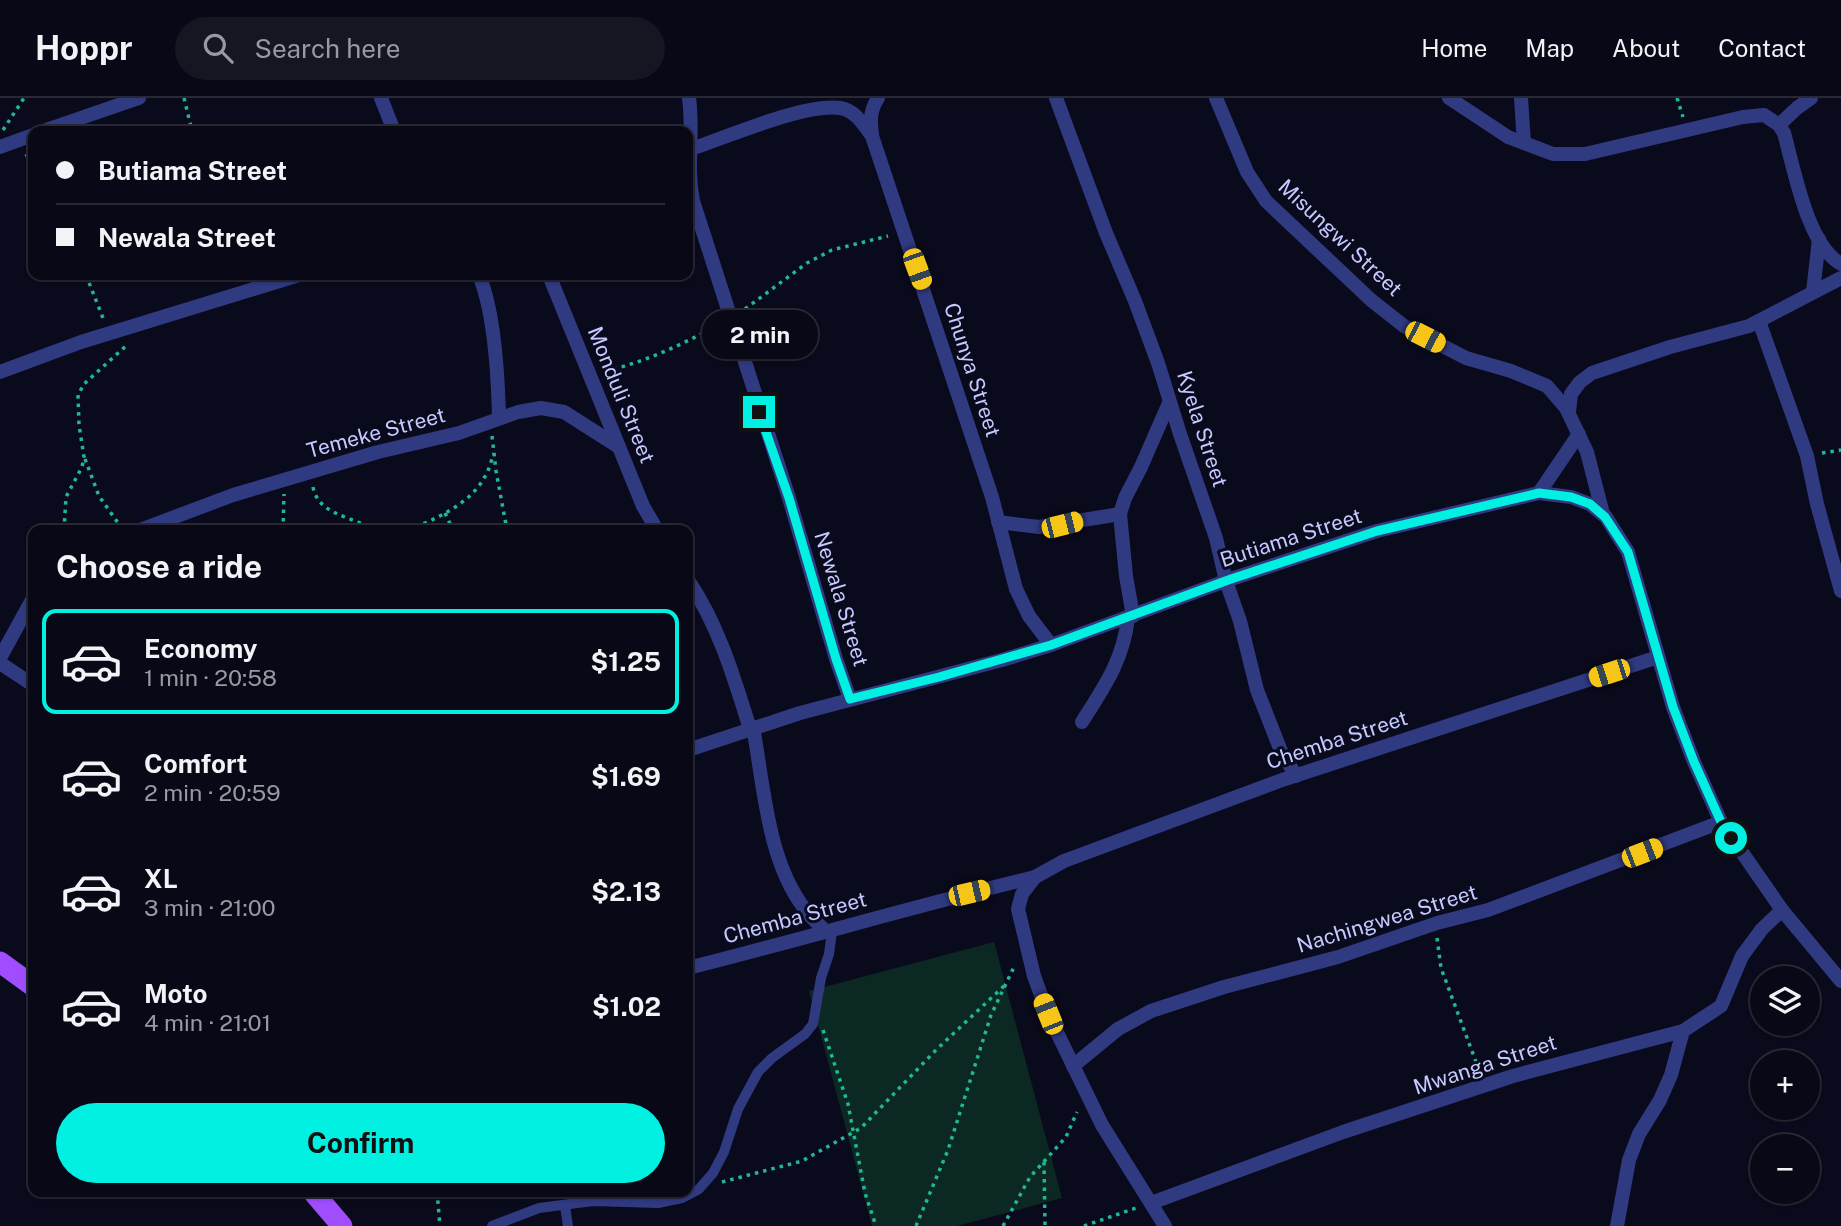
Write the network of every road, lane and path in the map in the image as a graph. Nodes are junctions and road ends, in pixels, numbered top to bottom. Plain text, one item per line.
1 (24, 98) edge
2 (139, 98) edge
3 (184, 98) edge
4 (381, 98) edge
5 (690, 98) edge
6 (877, 98) edge
7 (1056, 98) edge
8 (1216, 98) edge
9 (1449, 98) edge
10 (1521, 98) edge
11 (1811, 98) edge
12 (1779, 125) junction
13 (58, 126) edge
14 (191, 126) edge
15 (392, 126) edge
16 (690, 126) edge
17 (28, 136) edge
18 (873, 136) junction
19 (1, 141) edge
20 (1524, 143) junction
21 (693, 149) edge
22 (693, 201) edge
23 (904, 233) junction
24 (1819, 239) junction
25 (1841, 264) edge
26 (1841, 278) edge
27 (88, 280) edge
28 (283, 280) edge
29 (481, 280) edge
30 (551, 280) edge
31 (1813, 292) junction
32 (730, 320) junction
33 (1759, 321) junction
34 (109, 333) junction
35 (131, 341) dead end
36 (0, 372) edge
37 (590, 374) junction
38 (1170, 403) junction
39 (1569, 412) junction
40 (495, 420) junction
41 (1579, 434) junction
42 (619, 447) junction
43 (494, 453) junction
44 (84, 457) junction
45 (311, 472) junction
46 (285, 479) junction
47 (1539, 493) junction
48 (445, 513) junction
49 (1120, 514) junction
50 (1603, 514) junction
51 (998, 522) junction
52 (64, 525) edge
53 (119, 525) edge
54 (153, 525) edge
55 (283, 525) edge
56 (362, 525) edge
57 (419, 525) edge
58 (451, 525) edge
59 (506, 525) edge
60 (654, 525) edge
61 (1226, 581) junction
62 (693, 587) edge
63 (1841, 591) edge
64 (28, 608) edge
65 (1130, 617) junction
66 (1051, 645) junction
67 (1658, 657) junction
68 (1, 664) edge
69 (28, 682) edge
70 (850, 699) junction
71 (1082, 722) dead end
72 (751, 728) junction
73 (693, 748) edge
74 (1296, 776) junction
75 (1721, 822) junction
76 (1035, 877) junction
77 (1782, 910) junction
78 (1437, 923) junction
79 (829, 931) junction
80 (1026, 945) junction
81 (0, 962) edge
82 (693, 967) edge
83 (1841, 981) edge
84 (28, 982) edge
85 (1004, 986) junction
86 (817, 1012) junction
87 (1683, 1031) junction
88 (1073, 1066) junction
89 (1485, 1085) junction
90 (1085, 1090) junction
91 (855, 1132) junction
92 (1044, 1161) junction
93 (699, 1189) junction
94 (693, 1192) edge
95 (317, 1197) edge
96 (437, 1197) edge
97 (683, 1197) edge
98 (1151, 1203) junction
99 (565, 1206) junction
100 (342, 1226) edge
101 (440, 1226) edge
102 (492, 1226) edge
103 (568, 1226) edge
104 (876, 1226) edge
105 (916, 1226) edge
106 (1003, 1226) edge
107 (1045, 1226) edge
108 (1084, 1226) edge
109 (1165, 1226) edge
110 (1617, 1226) edge

1 - 19 path
2 - 13 street
3 - 14 path
4 - 15 street
5 - 16 street, Newala Street
6 - 18 street
7 - 38 street, Kyela Street
8 - 39 street, Misungwi Street
9 - 20 street
10 - 20 street
11 - 12 street
12 - 20 street
12 - 24 street
17 - 19 street
18 - 21 street, Chunya Street
18 - 23 street, Chunya Street
22 - 32 street, Newala Street
23 - 32 path
23 - 51 street, Chunya Street
24 - 25 street
24 - 31 street
26 - 31 street
27 - 34 path
28 - 34 street
29 - 40 street
30 - 37 street, Monduli Street
31 - 33 street
32 - 37 path
32 - 70 street, Newala Street
33 - 39 street
33 - 63 street
34 - 36 street
35 - 44 path
37 - 42 street, Monduli Street
38 - 49 street
38 - 61 street, Kyela Street
39 - 41 street, Misungwi Street
40 - 42 street, Temeke Street
40 - 43 path
40 - 45 street, Temeke Street
41 - 47 street
41 - 50 street, Misungwi Street
42 - 60 street, Monduli Street
43 - 48 path
43 - 59 path
44 - 52 path
44 - 53 path
45 - 46 street, Temeke Street
45 - 56 path
46 - 54 street, Temeke Street
46 - 55 path
47 - 50 street, Butiama Street
47 - 61 street, Butiama Street
48 - 57 path
48 - 58 path
49 - 51 street
49 - 65 street
50 - 67 street, Butiama Street
51 - 66 street, Chunya Street
61 - 65 street, Butiama Street
61 - 74 street, Kyela Street
62 - 72 street
64 - 68 street
65 - 66 street, Butiama Street
65 - 71 street
66 - 70 street, Butiama Street
67 - 74 street, Chemba Street
67 - 75 street, Butiama Street
68 - 69 street
70 - 72 street, Butiama Street
72 - 73 street, Butiama Street
72 - 79 street
74 - 76 street, Chemba Street
75 - 77 street, Butiama Street
75 - 78 street, Nachingwea Street
76 - 79 street, Chemba Street
76 - 80 street
77 - 83 street, Butiama Street
77 - 87 street, Mwanga Street
78 - 88 street, Nachingwea Street
78 - 89 path
79 - 82 street, Chemba Street
79 - 86 lane
80 - 85 path
80 - 88 street
81 - 84 main road
85 - 91 path
85 - 105 path
86 - 91 path
86 - 93 lane
87 - 89 street, Mwanga Street
87 - 110 street
88 - 90 street
89 - 98 street, Mwanga Street
90 - 92 path
90 - 98 street
91 - 93 path
91 - 104 path
92 - 106 path
92 - 107 path
93 - 94 lane
95 - 100 main road
96 - 101 path
97 - 99 lane
98 - 108 path
98 - 109 street
99 - 102 lane
99 - 103 lane

